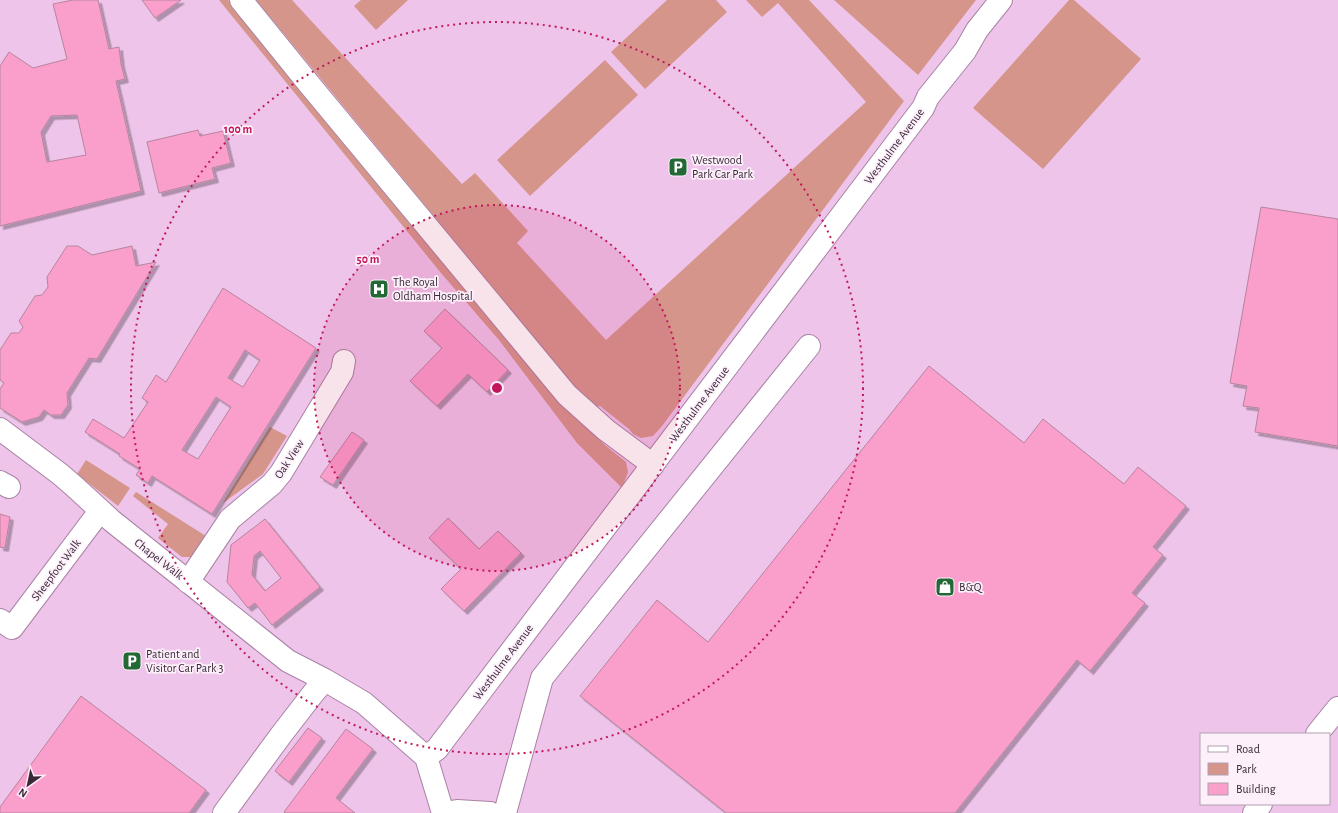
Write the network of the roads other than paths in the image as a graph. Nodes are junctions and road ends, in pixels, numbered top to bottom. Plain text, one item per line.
1 (241, 0) edge
2 (1001, 0) edge
3 (809, 346) dead end
4 (344, 361) dead end
5 (0, 429) edge
6 (653, 465) junction
7 (100, 511) junction
8 (188, 582) junction
9 (6, 624) edge
10 (325, 680) junction
11 (1338, 708) edge
12 (1319, 733) edge
13 (426, 757) junction
14 (1260, 805) edge
15 (224, 813) edge
16 (443, 813) edge
17 (490, 813) edge
18 (505, 813) edge
19 (1254, 813) edge

1 - 6 street
2 - 6 street, Westhulme Avenue
3 - 18 street
4 - 8 street, Oak View
5 - 7 street, Chapel Walk
6 - 13 street, Westhulme Avenue
7 - 8 street, Chapel Walk
7 - 9 street, Sheepfoot Walk
8 - 10 street, Chapel Walk
10 - 13 street, Chapel Walk
10 - 15 street
11 - 12 street
13 - 16 street
14 - 19 street
16 - 17 street

